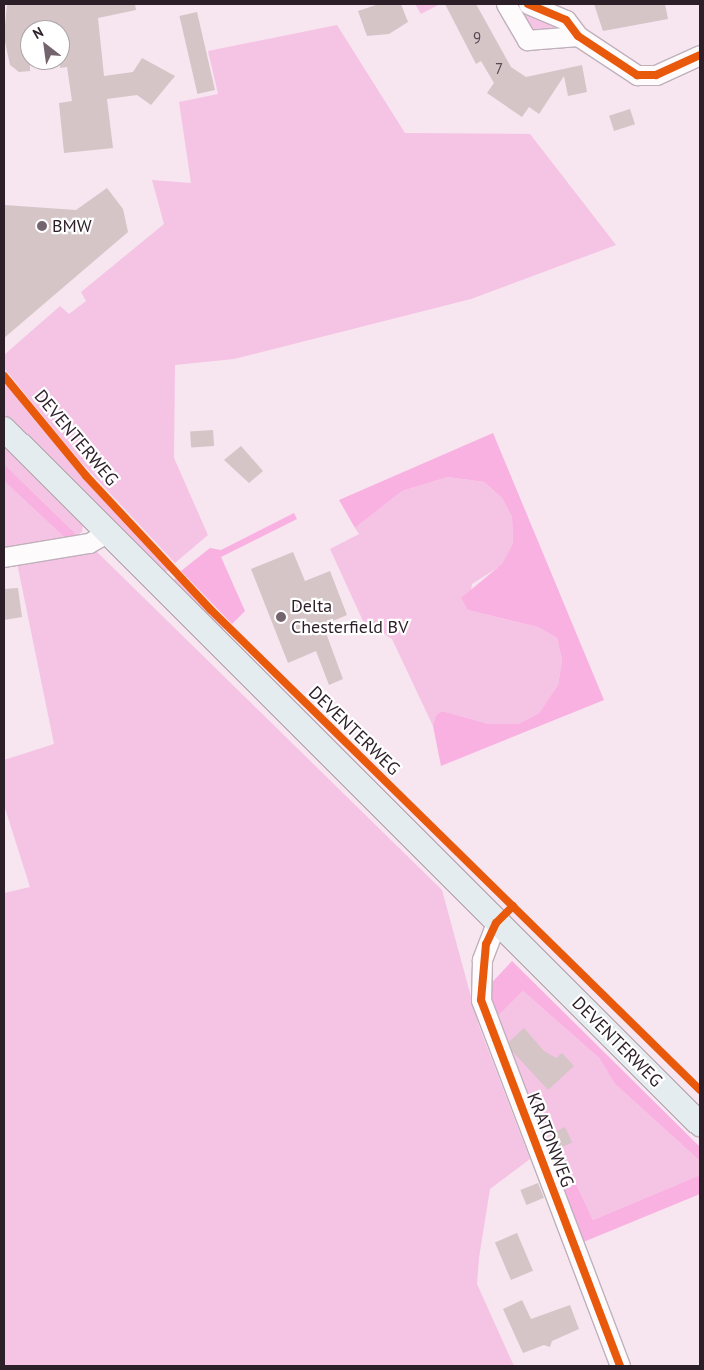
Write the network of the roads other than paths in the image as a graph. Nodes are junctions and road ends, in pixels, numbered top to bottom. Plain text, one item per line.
1 (506, 4) edge
2 (528, 4) edge
3 (578, 36) junction
4 (700, 54) edge
5 (4, 429) edge
6 (106, 533) junction
7 (4, 557) edge
8 (496, 923) junction
9 (700, 1124) edge
10 (620, 1366) edge

1 - 3 street
2 - 3 street
3 - 4 street
5 - 6 main road, DEVENTERWEG
6 - 7 street
6 - 8 main road, DEVENTERWEG
8 - 9 main road, DEVENTERWEG
8 - 10 street, KRATONWEG

